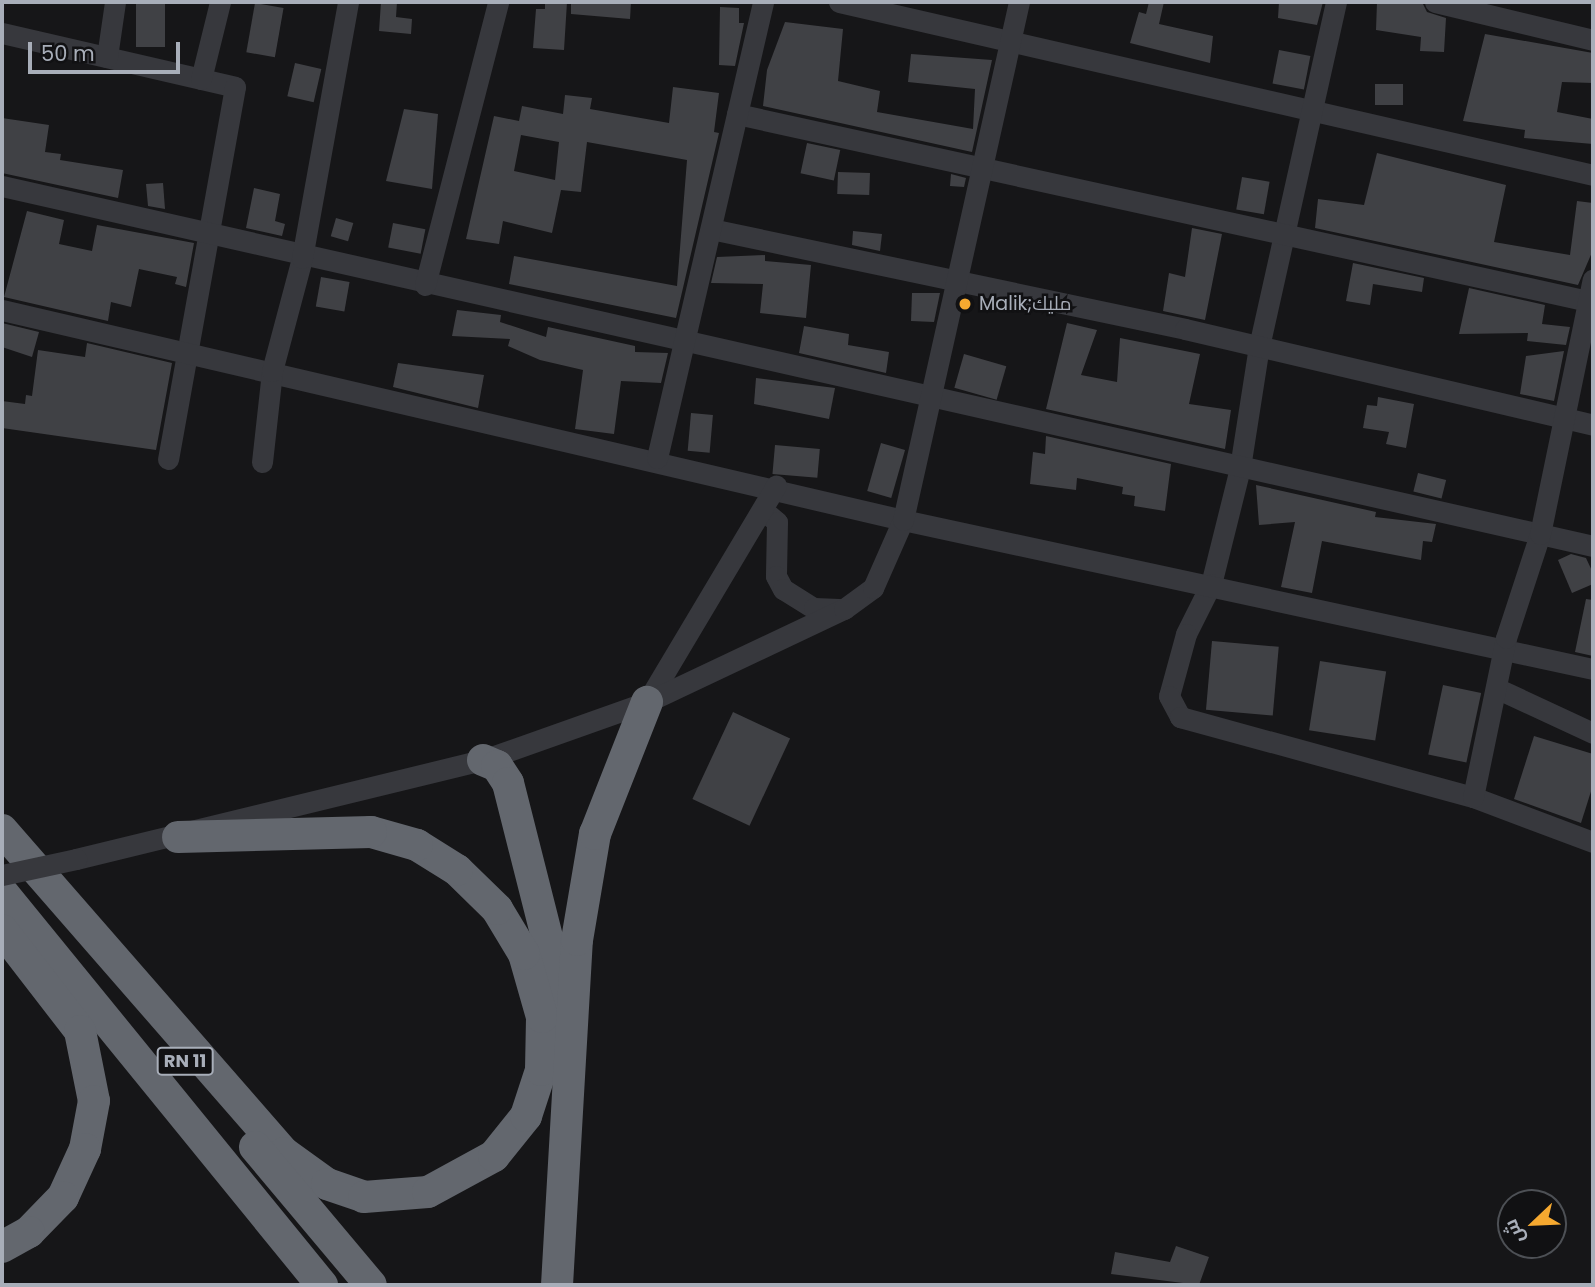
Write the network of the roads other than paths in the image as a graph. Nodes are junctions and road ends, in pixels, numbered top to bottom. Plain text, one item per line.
1 (115, 2) edge
2 (220, 2) edge
3 (348, 2) edge
4 (498, 2) edge
5 (763, 2) edge
6 (839, 2) edge
7 (1019, 2) edge
8 (1336, 2) edge
9 (1439, 2) edge
10 (889, 7) edge
11 (2, 33) edge
12 (1593, 40) edge
13 (1009, 41) junction
14 (107, 57) junction
15 (201, 79) junction
16 (1311, 110) junction
17 (737, 114) junction
18 (983, 166) junction
19 (1593, 175) edge
20 (2, 186) edge
21 (711, 229) junction
22 (1284, 230) junction
23 (210, 236) junction
24 (302, 258) junction
25 (1593, 279) edge
26 (958, 281) junction
27 (425, 285) junction
28 (1591, 302) edge
29 (2, 310) edge
30 (685, 343) junction
31 (1259, 346) junction
32 (187, 352) junction
33 (272, 371) junction
34 (933, 397) junction
35 (1564, 418) junction
36 (1593, 425) edge
37 (657, 458) junction
38 (168, 459) dead end
39 (262, 462) dead end
40 (1240, 468) junction
41 (776, 486) junction
42 (764, 511) junction
43 (903, 520) junction
44 (1540, 534) junction
45 (1593, 546) edge
46 (1211, 584) junction
47 (844, 609) junction
48 (1504, 651) junction
49 (1593, 669) edge
50 (1496, 688) junction
51 (647, 702) junction
52 (1593, 733) edge
53 (483, 760) junction
54 (1473, 797) junction
55 (2, 832) edge
56 (178, 837) junction
57 (1593, 842) edge
58 (2, 875) edge
59 (2, 892) edge
60 (2, 930) edge
61 (569, 1022) junction
62 (2, 1247) edge
63 (322, 1285) edge
64 (371, 1285) edge
65 (557, 1285) edge

1 - 14 street
2 - 15 street
3 - 24 street
4 - 27 street
5 - 17 street
6 - 10 street
7 - 13 street
8 - 16 street
9 - 12 street
10 - 13 street
11 - 14 street
13 - 16 street
13 - 18 street
14 - 15 street
15 - 23 street
16 - 19 street
16 - 22 street
17 - 18 street
17 - 21 street
18 - 22 street
18 - 26 street
20 - 23 street
21 - 26 street
21 - 30 street
22 - 28 street
22 - 31 street
23 - 24 street
23 - 32 street
24 - 27 street
24 - 33 street
25 - 28 street
26 - 31 street
26 - 34 street
27 - 30 street
28 - 35 street
29 - 32 street
30 - 34 street
30 - 37 street
31 - 35 street
31 - 40 street
32 - 33 street
32 - 38 street
33 - 37 street
33 - 39 street
34 - 40 street
34 - 43 street
35 - 36 street
35 - 44 street
37 - 41 street
40 - 44 street
40 - 46 street
41 - 42 street
41 - 43 street
42 - 47 street
42 - 51 street
43 - 46 street
43 - 47 street
44 - 45 street
44 - 48 street
46 - 48 street
46 - 54 street
47 - 51 street
48 - 49 street
48 - 50 street
50 - 52 street
50 - 54 street
51 - 53 street
51 - 61 highway
53 - 56 street
53 - 61 highway
54 - 57 street
55 - 56 highway
55 - 64 highway, RN 11
56 - 58 street, bridge
59 - 63 highway, RN 11
60 - 62 highway
61 - 65 highway

